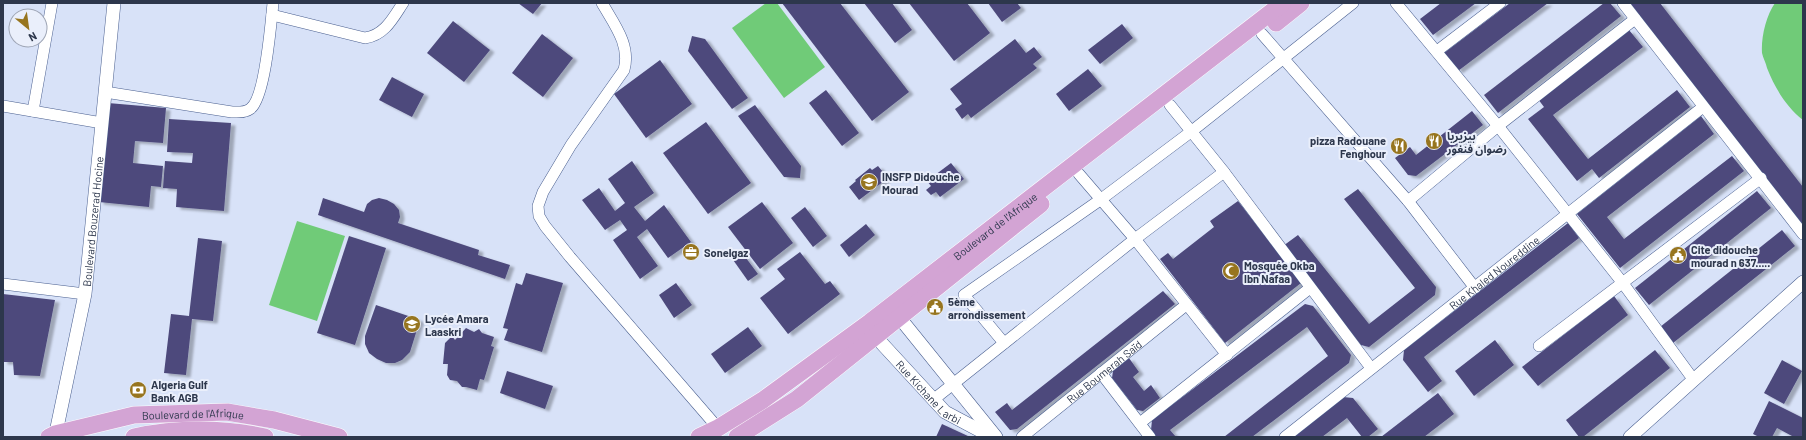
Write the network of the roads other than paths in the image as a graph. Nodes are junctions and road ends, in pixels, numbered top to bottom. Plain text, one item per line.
1 (52, 3) edge
2 (114, 3) edge
3 (273, 3) edge
4 (403, 3) edge
5 (602, 3) edge
6 (1283, 3) edge
7 (1301, 3) edge
8 (1352, 3) edge
9 (1396, 3) edge
10 (1500, 3) edge
11 (1623, 3) edge
12 (272, 15) junction
13 (1635, 19) junction
14 (1262, 34) junction
15 (1437, 51) junction
16 (1283, 58) junction
17 (105, 92) junction
18 (1170, 105) junction
19 (3, 106) edge
20 (1703, 107) junction
21 (34, 111) junction
22 (102, 123) junction
23 (1498, 126) junction
24 (1192, 131) junction
25 (1224, 172) junction
26 (1079, 174) junction
27 (1761, 178) junction
28 (1100, 200) junction
29 (1408, 201) junction
30 (1568, 213) junction
31 (1803, 234) edge
32 (1135, 239) junction
33 (1622, 282) junction
34 (1802, 283) edge
35 (3, 284) edge
36 (1310, 288) junction
37 (1475, 288) junction
38 (85, 294) junction
39 (1186, 305) junction
40 (899, 317) junction
41 (875, 336) junction
42 (1004, 343) junction
43 (1539, 346) dead end
44 (1227, 355) junction
45 (1371, 368) junction
46 (1101, 373) junction
47 (1693, 379) junction
48 (953, 384) junction
49 (933, 400) junction
50 (1140, 423) junction
51 (718, 428) junction
52 (53, 436) edge
53 (134, 437) edge
54 (265, 437) edge
55 (339, 437) edge
56 (700, 437) edge
57 (737, 437) edge
58 (992, 437) edge
59 (996, 437) edge
60 (1022, 437) edge
61 (1150, 437) edge
62 (1285, 437) edge
63 (1630, 437) edge

1 - 21 street
2 - 17 street, Boulevard Bouzerad Hocine
3 - 12 street
4 - 12 street
5 - 51 street
6 - 51 main road, Boulevard de l'Afrique
7 - 14 main road, Boulevard de l'Afrique
8 - 16 street
9 - 15 street
10 - 15 street
11 - 13 street
12 - 17 street
13 - 20 street
13 - 23 street
14 - 16 street
14 - 18 main road, Boulevard de l'Afrique
15 - 23 street
16 - 24 street
16 - 29 street
17 - 22 street, Boulevard Bouzerad Hocine
18 - 24 street
18 - 26 main road, Boulevard de l'Afrique
19 - 21 street
20 - 27 street
20 - 30 street, Rue Khaled Noureddine
21 - 22 street
22 - 38 street, Boulevard Bouzerad Hocine
23 - 29 street
23 - 30 street
24 - 25 street
24 - 28 street
25 - 32 street
25 - 36 street
26 - 28 street
26 - 40 main road, Boulevard de l'Afrique
27 - 31 street
27 - 33 street
28 - 32 street
28 - 42 street
29 - 37 street
30 - 33 street
30 - 37 street, Rue Khaled Noureddine
32 - 39 street
32 - 42 street
33 - 43 street
33 - 47 street
34 - 47 street
35 - 38 street
36 - 44 street
36 - 45 street
37 - 45 street, Rue Khaled Noureddine
38 - 52 street, Boulevard Bouzerad Hocine
39 - 44 street
39 - 46 street, Rue Boumerah Saïd
40 - 41 main road, Boulevard de l'Afrique
40 - 48 street, Rue Kichane Larbi
41 - 49 street, Rue Kichane Larbi
41 - 57 main road, Boulevard de l'Afrique
42 - 48 street
44 - 50 street
45 - 62 street, Rue Khaled Noureddine
46 - 50 street
46 - 60 street, Rue Boumerah Saïd
47 - 63 street
48 - 49 street
48 - 59 street, Rue Kichane Larbi
49 - 58 street, Rue Kichane Larbi
50 - 61 street
51 - 56 main road, Boulevard de l'Afrique
52 - 55 main road, Boulevard de l'Afrique
53 - 54 main road, Boulevard de l'Afrique

